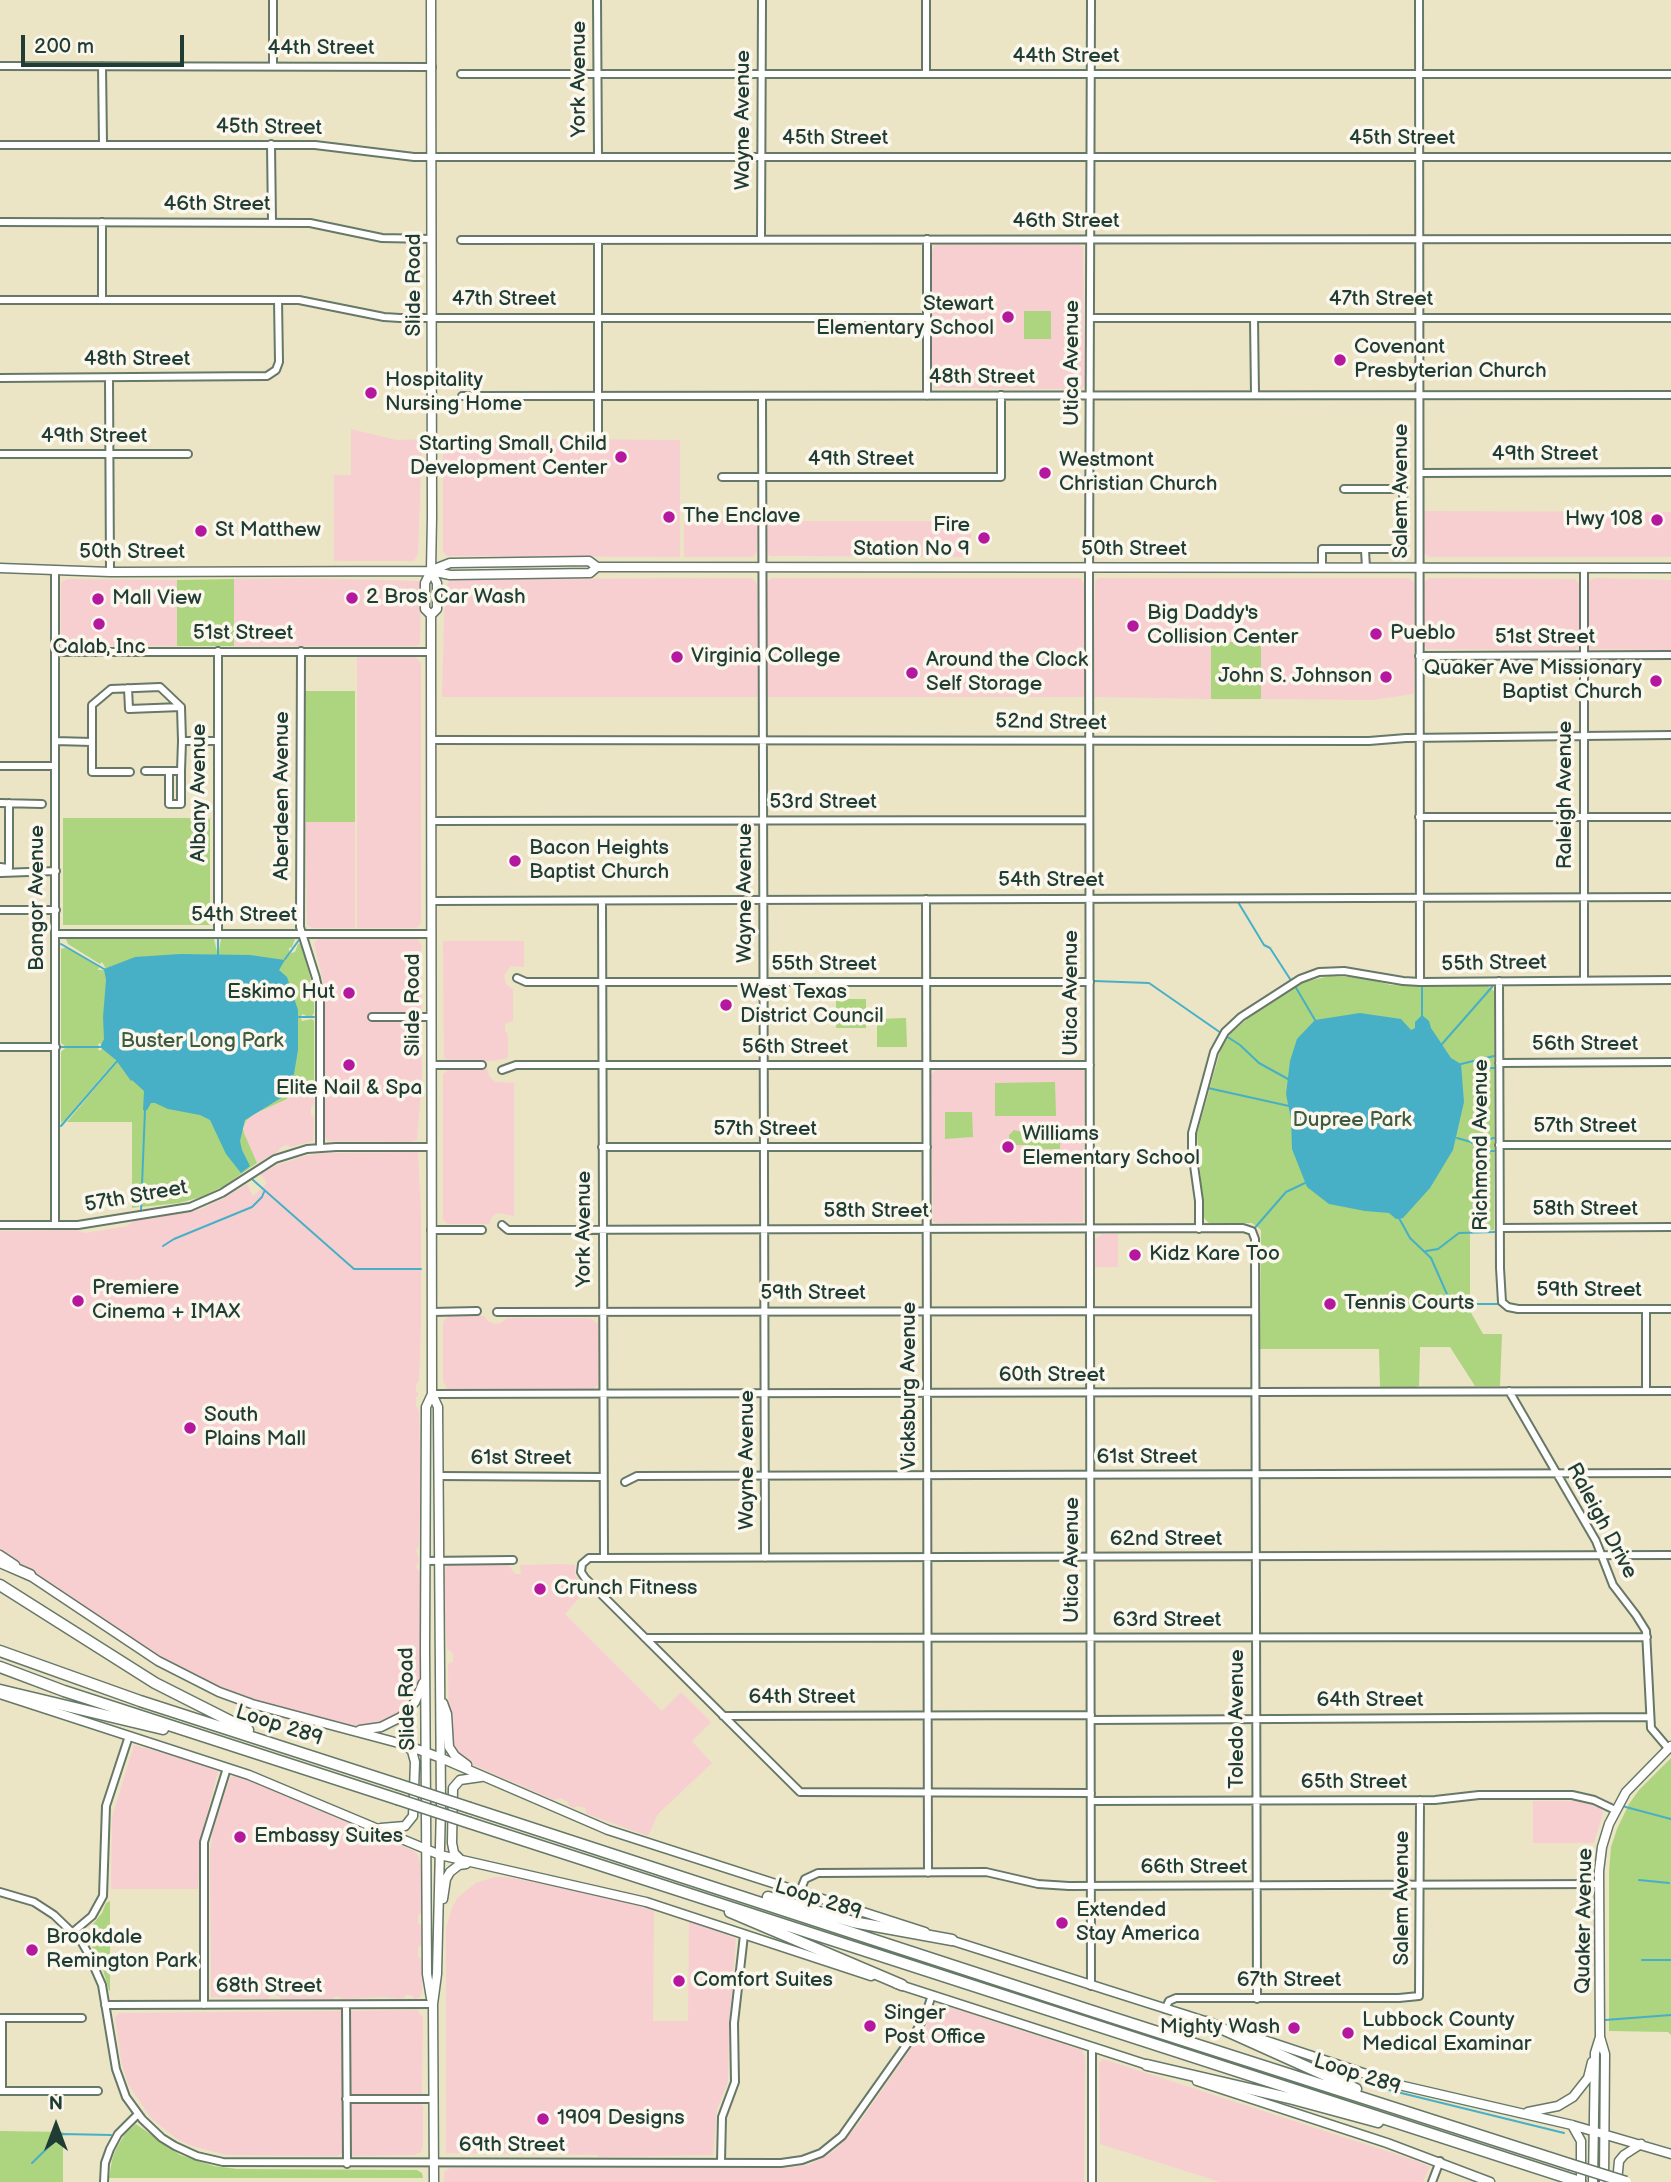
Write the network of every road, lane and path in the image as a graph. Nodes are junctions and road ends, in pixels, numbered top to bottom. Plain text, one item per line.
1 (273, 0) edge
2 (432, 0) edge
3 (597, 0) edge
4 (762, 0) edge
5 (926, 0) edge
6 (1091, 0) edge
7 (1419, 0) edge
8 (0, 66) edge
9 (102, 66) junction
10 (273, 66) junction
11 (432, 66) junction
12 (461, 74) dead end
13 (597, 74) junction
14 (761, 74) junction
15 (926, 74) junction
16 (1091, 74) junction
17 (1419, 74) junction
18 (1671, 74) edge
19 (103, 144) junction
20 (271, 144) junction
21 (0, 145) edge
22 (432, 157) junction
23 (598, 157) junction
24 (761, 157) junction
25 (1091, 157) junction
26 (1419, 157) junction
27 (1671, 157) edge
28 (0, 222) edge
29 (102, 222) junction
30 (272, 222) junction
31 (432, 239) junction
32 (927, 239) junction
33 (1091, 239) junction
34 (1419, 239) junction
35 (1671, 239) edge
36 (461, 240) dead end
37 (598, 240) junction
38 (761, 240) junction
39 (0, 300) edge
40 (102, 300) junction
41 (278, 300) junction
42 (432, 318) junction
43 (597, 318) junction
44 (927, 318) junction
45 (1091, 318) junction
46 (1254, 318) junction
47 (1419, 318) junction
48 (1671, 318) edge
49 (0, 378) edge
50 (109, 378) junction
51 (1091, 395) junction
52 (1255, 395) junction
53 (1419, 395) junction
54 (1671, 395) edge
55 (462, 396) dead end
56 (598, 396) junction
57 (762, 396) junction
58 (927, 396) junction
59 (1001, 396) junction
60 (1402, 429) dead end
61 (598, 436) dead end
62 (0, 454) edge
63 (109, 454) junction
64 (188, 454) dead end
65 (1403, 459) junction
66 (1420, 459) junction
67 (1671, 472) edge
68 (1420, 473) junction
69 (722, 477) dead end
70 (762, 477) junction
71 (1344, 489) dead end
72 (1403, 489) junction
73 (1420, 512) junction
74 (1404, 513) junction
75 (1365, 550) junction
76 (1322, 567) junction
77 (0, 568) edge
78 (762, 568) junction
79 (1090, 568) junction
80 (1366, 568) junction
81 (1419, 568) junction
82 (1584, 568) junction
83 (1671, 568) edge
84 (55, 570) junction
85 (431, 571) junction
86 (110, 572) junction
87 (218, 651) junction
88 (301, 651) junction
89 (55, 652) junction
90 (431, 652) junction
91 (1584, 655) junction
92 (1671, 655) edge
93 (1419, 656) junction
94 (128, 688) junction
95 (181, 707) junction
96 (1671, 735) edge
97 (1584, 736) junction
98 (1419, 737) junction
99 (431, 740) junction
100 (763, 740) junction
101 (1089, 740) junction
102 (55, 741) junction
103 (92, 741) junction
104 (182, 741) junction
105 (218, 741) junction
106 (0, 766) edge
107 (55, 766) junction
108 (145, 771) dead end
109 (169, 771) junction
110 (181, 771) junction
111 (130, 772) dead end
112 (0, 803) edge
113 (9, 803) junction
114 (42, 804) dead end
115 (1419, 817) junction
116 (1584, 817) junction
117 (1671, 817) edge
118 (1089, 820) junction
119 (431, 821) junction
120 (763, 821) junction
121 (1, 870) edge
122 (56, 872) junction
123 (1419, 897) junction
124 (1584, 897) junction
125 (1671, 897) edge
126 (1090, 899) junction
127 (763, 900) junction
128 (926, 900) junction
129 (431, 901) junction
130 (602, 901) junction
131 (0, 910) edge
132 (56, 910) junction
133 (56, 934) junction
134 (218, 934) junction
135 (303, 934) junction
136 (431, 934) junction
137 (517, 978) dead end
138 (1584, 980) junction
139 (1671, 980) edge
140 (1499, 981) junction
141 (927, 982) junction
142 (1090, 982) junction
143 (1420, 982) junction
144 (602, 983) junction
145 (763, 983) junction
146 (372, 1017) dead end
147 (431, 1017) junction
148 (0, 1047) edge
149 (56, 1047) junction
150 (1671, 1062) edge
151 (1499, 1063) junction
152 (431, 1065) junction
153 (482, 1065) dead end
154 (602, 1065) junction
155 (763, 1065) junction
156 (927, 1065) junction
157 (1090, 1065) junction
158 (502, 1070) dead end
159 (1499, 1145) junction
160 (1671, 1145) edge
161 (431, 1147) junction
162 (602, 1147) junction
163 (763, 1147) junction
164 (927, 1147) junction
165 (320, 1148) junction
166 (0, 1225) edge
167 (502, 1225) dead end
168 (55, 1226) junction
169 (1671, 1227) edge
170 (1199, 1228) junction
171 (1500, 1228) junction
172 (431, 1230) junction
173 (482, 1230) dead end
174 (603, 1230) junction
175 (764, 1230) junction
176 (927, 1230) junction
177 (1090, 1230) junction
178 (1252, 1231) joint
179 (1507, 1306) joint
180 (1646, 1309) junction
181 (1671, 1309) edge
182 (477, 1311) dead end
183 (1090, 1311) junction
184 (1255, 1311) junction
185 (432, 1312) junction
186 (496, 1312) dead end
187 (603, 1312) junction
188 (765, 1312) junction
189 (927, 1312) junction
190 (1646, 1390) junction
191 (1509, 1391) junction
192 (1671, 1391) edge
193 (765, 1393) junction
194 (927, 1393) junction
195 (1090, 1393) junction
196 (1255, 1393) junction
197 (432, 1394) junction
198 (603, 1394) junction
199 (1671, 1473) edge
200 (1556, 1474) junction
201 (1255, 1475) junction
202 (438, 1476) junction
203 (765, 1476) junction
204 (928, 1476) junction
205 (1091, 1476) junction
206 (603, 1477) junction
207 (625, 1482) dead end
208 (0, 1555) edge
209 (1603, 1555) junction
210 (1671, 1555) edge
211 (1091, 1557) junction
212 (1255, 1557) junction
213 (604, 1558) junction
214 (765, 1558) junction
215 (928, 1558) junction
216 (425, 1560) junction
217 (513, 1560) dead end
218 (438, 1561) junction
219 (0, 1562) edge
220 (30, 1575) junction
221 (0, 1585) edge
222 (928, 1637) junction
223 (1647, 1637) junction
224 (645, 1638) junction
225 (1091, 1638) junction
226 (1255, 1638) junction
227 (0, 1651) edge
228 (0, 1667) edge
229 (425, 1667) junction
230 (0, 1692) edge
231 (441, 1697) junction
232 (928, 1715) junction
233 (723, 1716) junction
234 (1649, 1717) junction
235 (1091, 1718) junction
236 (1256, 1719) junction
237 (346, 1730) junction
238 (129, 1736) junction
239 (204, 1737) junction
240 (406, 1745) junction
241 (1670, 1747) edge
242 (426, 1752) junction
243 (441, 1758) junction
244 (320, 1759) junction
245 (227, 1768) junction
246 (484, 1776) junction
247 (928, 1793) junction
248 (1091, 1797) junction
249 (1420, 1800) junction
250 (1256, 1801) junction
251 (1615, 1810) junction
252 (378, 1828) junction
253 (426, 1850) junction
254 (440, 1854) junction
255 (466, 1862) junction
256 (928, 1873) junction
257 (702, 1883) junction
258 (1600, 1884) junction
259 (1421, 1885) junction
260 (668, 1886) junction
261 (1091, 1886) junction
262 (1256, 1886) junction
263 (800, 1891) junction
264 (0, 1892) edge
265 (439, 1926) junction
266 (73, 1932) junction
267 (744, 1935) junction
268 (952, 1940) junction
269 (902, 1985) junction
270 (1091, 1986) junction
271 (932, 1995) junction
272 (1419, 1996) joint
273 (1257, 1998) junction
274 (433, 2004) junction
275 (105, 2005) junction
276 (204, 2005) junction
277 (346, 2005) junction
278 (1165, 2009) junction
279 (1, 2018) edge
280 (82, 2018) dead end
281 (1207, 2022) junction
282 (1600, 2037) junction
283 (1092, 2047) junction
284 (1595, 2053) junction
285 (1147, 2065) junction
286 (1, 2091) edge
287 (98, 2091) dead end
288 (346, 2099) junction
289 (433, 2099) junction
290 (1391, 2106) junction
291 (1518, 2113) junction
292 (138, 2114) junction
293 (1572, 2125) junction
294 (1412, 2127) junction
295 (1593, 2131) junction
296 (1605, 2134) junction
297 (1641, 2144) junction
298 (1671, 2154) edge
299 (1440, 2161) junction
300 (721, 2162) junction
301 (346, 2164) junction
302 (434, 2164) junction
303 (1577, 2181) edge
304 (104, 2182) edge
305 (434, 2182) edge
306 (1092, 2182) edge
307 (1432, 2182) edge
308 (1490, 2182) edge
309 (1593, 2182) edge
310 (1604, 2182) edge
311 (1617, 2182) edge
312 (1626, 2182) edge

1 - 10 street
2 - 11 main road, Slide Road
3 - 13 street, York Avenue
4 - 14 street, Wayne Avenue
5 - 15 street
6 - 16 street, Utica Avenue
7 - 17 street, Salem Avenue
8 - 9 street, 44th Street
9 - 10 street, 44th Street
9 - 19 street
10 - 11 street, 44th Street
11 - 22 main road, Slide Road
12 - 13 street, 44th Street
13 - 14 street, 44th Street
13 - 23 street, York Avenue
14 - 15 street, 44th Street
14 - 24 street, Wayne Avenue
15 - 16 street, 44th Street
16 - 17 street, 44th Street
16 - 25 street, Utica Avenue
17 - 18 street, 44th Street
17 - 26 street, Salem Avenue
19 - 20 street, 45th Street
19 - 21 street, 45th Street
20 - 22 street, 45th Street
20 - 30 street
22 - 23 street, 45th Street
22 - 31 main road, Slide Road
23 - 24 street, 45th Street
24 - 25 street, 45th Street
24 - 38 street, Wayne Avenue
25 - 26 street, 45th Street
25 - 33 street, Utica Avenue
26 - 27 street, 45th Street
26 - 34 street, Salem Avenue
28 - 29 street, 46th Street
29 - 30 street, 46th Street
29 - 40 street
30 - 31 street, 46th Street
31 - 42 main road, Slide Road
32 - 33 street, 46th Street
32 - 38 street, 46th Street
32 - 44 street
33 - 34 street, 46th Street
33 - 45 street, Utica Avenue
34 - 35 street, 46th Street
34 - 47 street, Salem Avenue
36 - 37 street, 46th Street
37 - 38 street, 46th Street
37 - 43 street
39 - 40 street, 47th Street
40 - 41 street, 47th Street
41 - 42 street, 47th Street
41 - 50 street, 48th Street
42 - 43 street, 47th Street
42 - 85 main road, Slide Road
43 - 44 street, 47th Street
43 - 56 street
44 - 58 street
45 - 46 street, 47th Street
45 - 51 street, Utica Avenue
46 - 47 street, 47th Street
46 - 52 street
47 - 48 street, 47th Street
47 - 53 street, Salem Avenue
49 - 50 street, 48th Street
50 - 63 street
51 - 52 street, 48th Street
51 - 59 street, 48th Street
51 - 79 street, Utica Avenue
52 - 53 street, 48th Street
53 - 54 street, 48th Street
53 - 66 street, Salem Avenue
55 - 56 street, 48th Street
56 - 57 street, 48th Street
56 - 61 street
57 - 58 street, 48th Street
57 - 70 street, Wayne Avenue
58 - 59 street, 48th Street
59 - 70 street, 49th Street
60 - 65 street
62 - 63 street, 49th Street
63 - 64 street, 49th Street
63 - 86 street
65 - 66 street
65 - 72 street
66 - 68 street, Salem Avenue
67 - 68 street, 49th Street
68 - 73 street, Salem Avenue
69 - 70 street, 49th Street
70 - 78 street, Wayne Avenue
71 - 72 street
72 - 74 street
73 - 74 street
73 - 81 street, Salem Avenue
74 - 75 street
75 - 76 street
75 - 80 street
76 - 79 main road, 50th Street
76 - 80 main road, 50th Street
77 - 84 main road, 50th Street
78 - 79 main road, 50th Street
78 - 85 main road, 50th Street
78 - 100 street, Wayne Avenue
79 - 101 street, Utica Avenue
80 - 81 main road, 50th Street
81 - 82 main road, 50th Street
81 - 93 street, Salem Avenue
82 - 83 main road, 50th Street
82 - 91 street, Raleigh Avenue
84 - 86 main road, 50th Street
84 - 89 street, Bangor Avenue
85 - 86 main road, 50th Street
85 - 90 main road, Slide Road
87 - 88 street, 51st Street
87 - 89 street, 51st Street
87 - 105 street, Albany Avenue
88 - 90 street, 51st Street
88 - 135 street, Aberdeen Avenue
89 - 102 street, Bangor Avenue
90 - 99 main road, Slide Road
91 - 92 street, 51st Street
91 - 93 street, 51st Street
91 - 97 street, Raleigh Avenue
93 - 98 street, Salem Avenue
94 - 95 street
94 - 95 street
94 - 103 street
95 - 104 street
96 - 97 street, 52nd Street
97 - 98 street, 52nd Street
97 - 116 street, Raleigh Avenue
98 - 101 street, 52nd Street
98 - 115 street, Salem Avenue
99 - 100 street, 52nd Street
99 - 119 main road, Slide Road
100 - 101 street, 52nd Street
100 - 120 street, Wayne Avenue
101 - 118 street, Utica Avenue
102 - 103 street
102 - 107 street, Bangor Avenue
103 - 111 street
104 - 105 street
104 - 110 street
105 - 134 street, Albany Avenue
106 - 107 street
107 - 122 street, Bangor Avenue
108 - 109 street
109 - 110 street
109 - 110 street
112 - 113 street
113 - 114 street
113 - 121 street
115 - 116 street
115 - 123 street, Salem Avenue
116 - 117 street
116 - 124 street, Raleigh Avenue
118 - 120 street, 53rd Street
118 - 126 street, Utica Avenue
119 - 120 street, 53rd Street
119 - 129 main road, Slide Road
120 - 127 street, Wayne Avenue
121 - 122 street
122 - 132 street, Bangor Avenue
123 - 124 street, 54th Street
123 - 126 street, 54th Street
123 - 143 street, Salem Avenue
124 - 125 street, 54th Street
124 - 138 street, Raleigh Avenue
126 - 128 street, 54th Street
126 - 142 street, Utica Avenue
127 - 128 street, 54th Street
127 - 130 street, 54th Street
127 - 145 street, Wayne Avenue
128 - 141 street, Vicksburg Avenue
129 - 130 street, 54th Street
129 - 136 main road, Slide Road
130 - 144 street, York Avenue
131 - 132 street
132 - 133 street, Bangor Avenue
133 - 134 street, 54th Street
133 - 149 street, Bangor Avenue
134 - 135 street, 54th Street
135 - 136 street, 54th Street
135 - 165 street, Aberdeen Avenue
136 - 147 main road, Slide Road
137 - 144 street, 55th Street
138 - 139 street, 55th Street
138 - 140 street, 55th Street
140 - 143 street, 55th Street
140 - 151 street, Richmond Avenue
141 - 142 street, 55th Street
141 - 145 street, 55th Street
141 - 156 street, Vicksburg Avenue
142 - 157 street, Utica Avenue
143 - 170 street, 55th Street
144 - 145 street, 55th Street
144 - 154 street, York Avenue
145 - 155 street, Wayne Avenue
146 - 147 street
147 - 152 main road, Slide Road
148 - 149 street
149 - 168 street, Bangor Avenue
150 - 151 street, 56th Street
151 - 159 street, Richmond Avenue
152 - 153 street
152 - 161 main road, Slide Road
154 - 155 street, 56th Street
154 - 158 street, 56th Street
154 - 162 street, York Avenue
155 - 156 street, 56th Street
155 - 163 street, Wayne Avenue
156 - 157 street, 56th Street
156 - 164 street, Vicksburg Avenue
157 - 177 street, Utica Avenue
159 - 160 street, 57th Street
159 - 171 street, Richmond Avenue
161 - 165 street, 57th Street
161 - 172 main road, Slide Road
162 - 163 street, 57th Street
162 - 174 street, York Avenue
163 - 164 street, 57th Street
163 - 175 street, Wayne Avenue
164 - 176 street, Vicksburg Avenue
165 - 168 street, 57th Street
166 - 168 street, 57th Street
167 - 174 street, 58th Street
169 - 171 street, 58th Street
170 - 177 street, 58th Street
170 - 178 street, 58th Street
171 - 179 street, Richmond Avenue
172 - 173 street
172 - 185 main road, Slide Road
174 - 175 street, 58th Street
174 - 187 street, York Avenue
175 - 176 street, 58th Street
175 - 188 street, Wayne Avenue
176 - 177 street, 58th Street
176 - 189 street, Vicksburg Avenue
177 - 183 street, Utica Avenue
178 - 184 street, Toledo Avenue
179 - 180 street, 59th Street
180 - 181 street, 59th Street
180 - 190 street
182 - 185 street
183 - 184 street, 59th Street
183 - 189 street, 59th Street
183 - 195 street, Utica Avenue
184 - 196 street, Toledo Avenue
185 - 197 main road, Slide Road
186 - 187 street, 59th Street
187 - 188 street, 59th Street
187 - 198 street, York Avenue
188 - 189 street, 59th Street
188 - 193 street, Wayne Avenue
189 - 194 street, Vicksburg Avenue
190 - 191 street, 60th Street
190 - 192 street, 60th Street
191 - 196 street, 60th Street
191 - 200 street, Raleigh Drive
193 - 194 street, 60th Street
193 - 198 street, 60th Street
193 - 203 street, Wayne Avenue
194 - 195 street, 60th Street
194 - 204 street, Vicksburg Avenue
195 - 196 street, 60th Street
195 - 205 street, Utica Avenue
196 - 201 street, Toledo Avenue
197 - 198 street, 60th Street
197 - 202 main road, Slide Road
197 - 216 main road, Slide Road
198 - 206 street, York Avenue
199 - 200 street, 61st Street
200 - 201 street, 61st Street
200 - 209 street, Raleigh Drive
201 - 205 street, 61st Street
201 - 212 street, Toledo Avenue
202 - 206 street, 61st Street
202 - 218 main road, Slide Road
203 - 204 street, 61st Street
203 - 207 street, 61st Street
203 - 214 street, Wayne Avenue
204 - 205 street, 61st Street
204 - 215 street, Vicksburg Avenue
205 - 211 street, Utica Avenue
206 - 213 street, York Avenue
208 - 220 main road
209 - 210 street, 62nd Street
209 - 212 street, 62nd Street
209 - 223 street, Raleigh Drive
211 - 212 street, 62nd Street
211 - 215 street, 62nd Street
211 - 225 street, Utica Avenue
212 - 226 street, Toledo Avenue
213 - 214 street, 62nd Street
213 - 224 street, 62nd Street
214 - 215 street, 62nd Street
215 - 222 street, Vicksburg Avenue
216 - 218 street
216 - 229 main road, Slide Road
217 - 218 street
218 - 231 main road, Slide Road
219 - 220 highway
220 - 237 main road
221 - 244 highway
222 - 224 street, 63rd Street
222 - 225 street, 63rd Street
222 - 232 street, Vicksburg Avenue
223 - 226 street, 63rd Street
223 - 234 street, Raleigh Drive
224 - 233 street
225 - 226 street, 63rd Street
225 - 235 street, Utica Avenue
226 - 236 street, Toledo Avenue
227 - 244 highway, Loop 289
228 - 239 highway, Loop 289
229 - 237 main road
229 - 242 main road, Slide Road
230 - 238 main road
230 - 239 highway
231 - 243 main road, Slide Road
231 - 246 main road
232 - 233 street, 64th Street
232 - 235 street, 64th Street
232 - 247 street, Vicksburg Avenue
233 - 247 street, 65th Street
234 - 236 street, 64th Street
234 - 241 street, Raleigh Drive
235 - 236 street, 64th Street
235 - 248 street, Utica Avenue
236 - 250 street, Toledo Avenue
237 - 240 main road
238 - 245 main road
238 - 266 street
239 - 260 highway, Loop 289, bridge
240 - 242 main road
240 - 252 main road
241 - 251 main road, Quaker Avenue
242 - 243 main road
242 - 253 main road, Slide Road
243 - 246 main road
243 - 254 main road, Slide Road
244 - 257 highway, Loop 289, bridge
245 - 252 main road
245 - 276 street
246 - 255 main road
246 - 263 main road
247 - 248 street, 65th Street
247 - 256 street, Vicksburg Avenue
248 - 250 street, 65th Street
248 - 261 street, Utica Avenue
249 - 250 street, 65th Street
249 - 251 street, 65th Street
249 - 259 street, Salem Avenue
250 - 262 street, Toledo Avenue
251 - 258 main road, Quaker Avenue
252 - 253 main road
253 - 254 main road
253 - 274 main road, Slide Road
254 - 255 main road
254 - 265 main road, Slide Road
255 - 265 main road
255 - 267 main road
256 - 261 street, 66th Street
256 - 263 street, 66th Street
257 - 268 highway
257 - 290 highway, Loop 289
258 - 259 street, 66th Street
258 - 282 main road, Quaker Avenue
259 - 262 street, 66th Street
259 - 272 street, Salem Avenue
260 - 269 highway
260 - 294 highway, Loop 289
261 - 262 street, 66th Street
261 - 270 street, Utica Avenue
262 - 273 street, Toledo Avenue
263 - 268 main road
264 - 266 street
265 - 274 main road, Slide Road
266 - 275 street
267 - 269 main road
267 - 300 street
268 - 270 main road
269 - 271 main road
270 - 278 main road
271 - 283 main road
271 - 300 street, 69th Street
272 - 273 street, 67th Street
273 - 278 street, 67th Street
274 - 277 street, 68th Street
274 - 289 main road, Slide Road
275 - 276 street, 68th Street
275 - 292 street, 69th Street
276 - 277 street, 68th Street
277 - 288 street
278 - 281 main road
279 - 280 street
279 - 286 street
281 - 290 highway
281 - 291 main road
282 - 284 main road, Quaker Avenue
282 - 296 main road, Quaker Avenue
283 - 285 main road
283 - 306 street
284 - 291 main road
284 - 295 main road, Quaker Avenue
285 - 294 highway
285 - 299 main road
286 - 287 street
288 - 289 street
288 - 301 street
289 - 302 main road, Slide Road
290 - 312 highway, Loop 289, bridge
291 - 293 main road
292 - 301 street, 69th Street
292 - 304 street
293 - 295 main road
293 - 303 main road
294 - 303 highway, Loop 289
295 - 296 main road
295 - 309 main road, Quaker Avenue
296 - 297 main road
296 - 310 main road, Quaker Avenue
297 - 298 main road
297 - 311 main road
299 - 307 street
299 - 308 main road
300 - 302 street, 69th Street
301 - 302 street, 69th Street
302 - 305 main road, Slide Road

